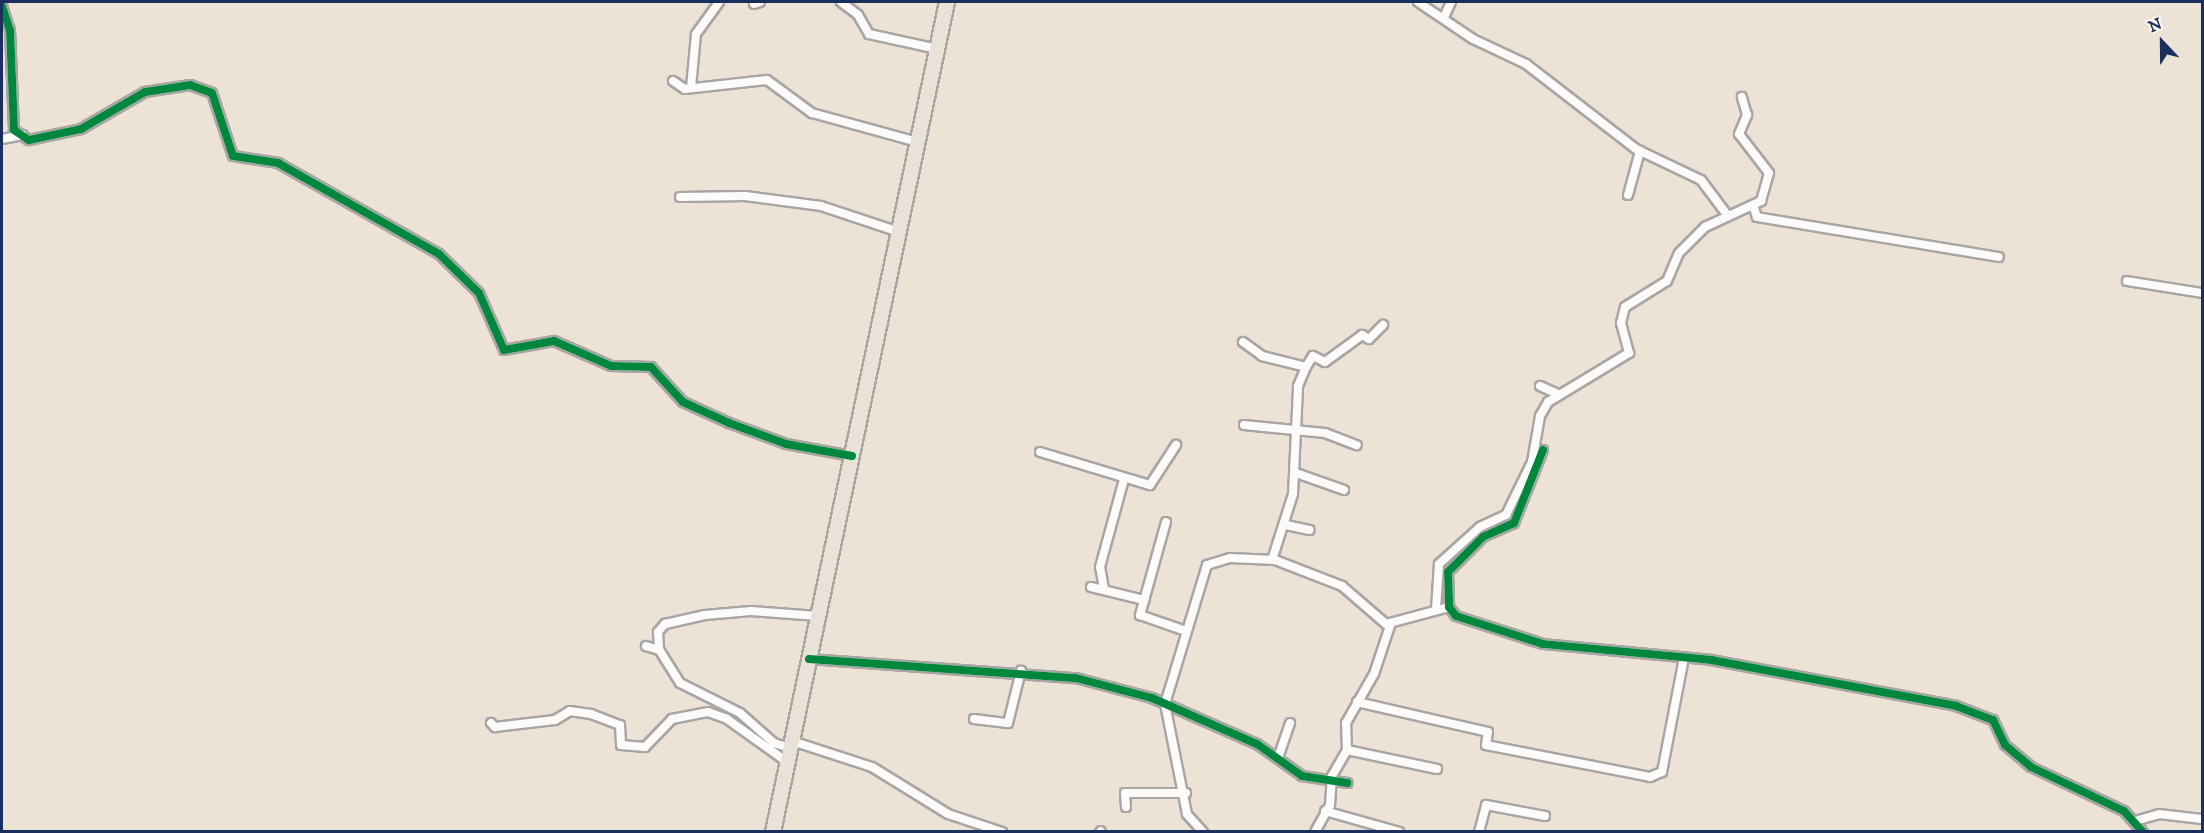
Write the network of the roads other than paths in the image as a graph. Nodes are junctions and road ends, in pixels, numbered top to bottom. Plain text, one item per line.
1 (719, 2) edge
2 (841, 2) edge
3 (947, 2) edge
4 (1418, 2) edge
5 (1451, 2) edge
6 (2, 6) edge
7 (1445, 15) junction
8 (937, 49) junction
9 (673, 81) dead end
10 (691, 88) junction
11 (1742, 97) dead end
12 (23, 135) junction
13 (2, 139) edge
14 (918, 142) junction
15 (1640, 151) junction
16 (1628, 195) dead end
17 (680, 197) dead end
18 (1754, 208) junction
19 (1728, 216) junction
20 (899, 232) junction
21 (1999, 257) dead end
22 (2127, 281) dead end
23 (2202, 293) edge
24 (1383, 325) dead end
25 (1243, 342) dead end
26 (1306, 367) junction
27 (1540, 386) dead end
28 (1558, 394) junction
29 (1244, 425) dead end
30 (1298, 429) junction
31 (1176, 445) dead end
32 (1357, 445) dead end
33 (1543, 450) dead end
34 (1040, 452) dead end
35 (852, 456) junction
36 (1296, 473) junction
37 (1124, 479) junction
38 (1344, 490) dead end
39 (1166, 522) dead end
40 (1286, 525) junction
41 (1309, 530) dead end
42 (1272, 560) junction
43 (1091, 587) dead end
44 (1104, 589) junction
45 (1144, 600) junction
46 (1449, 607) junction
47 (1436, 609) junction
48 (818, 616) junction
49 (1391, 623) junction
50 (1186, 631) junction
51 (646, 646) dead end
52 (659, 650) junction
53 (1684, 658) junction
54 (809, 659) junction
55 (1021, 671) junction
56 (1358, 702) junction
57 (1165, 704) junction
58 (974, 719) dead end
59 (491, 723) dead end
60 (1290, 723) dead end
61 (1347, 750) junction
62 (790, 751) junction
63 (1278, 758) junction
64 (1437, 769) dead end
65 (1332, 782) junction
66 (1347, 783) dead end
67 (1186, 793) junction
68 (1126, 807) dead end
69 (1325, 812) junction
70 (1545, 816) dead end
71 (2202, 819) edge
72 (2135, 821) junction
73 (773, 831) edge
74 (1002, 831) edge
75 (1203, 831) edge
76 (1315, 831) edge
77 (1400, 831) edge
78 (1479, 831) edge
79 (2143, 831) edge

1 - 10 street
2 - 8 street
3 - 8 highway
4 - 7 street
5 - 7 street
6 - 12 street
7 - 15 street
8 - 14 highway
9 - 10 street
10 - 14 street
11 - 18 street
12 - 13 street
12 - 35 street
14 - 20 highway
15 - 16 street
15 - 19 street
17 - 20 street
18 - 19 street
18 - 21 street
19 - 28 street
20 - 35 highway
22 - 23 street
24 - 26 street
25 - 26 street
26 - 30 street
27 - 28 street
28 - 47 street
29 - 30 street
30 - 32 street
30 - 36 street
31 - 37 street
33 - 46 street
34 - 37 street
35 - 48 highway
36 - 38 street
36 - 40 street
37 - 44 street
39 - 45 street
40 - 41 street
40 - 42 street
42 - 49 street
42 - 50 street
43 - 44 street
44 - 45 street
45 - 50 street
46 - 47 street
46 - 53 street
47 - 49 street
48 - 52 street
48 - 54 highway
49 - 56 street
50 - 57 street
51 - 52 street
52 - 62 street
53 - 56 street
53 - 72 street
54 - 55 street
54 - 62 highway
55 - 57 street
55 - 58 street
56 - 61 street
57 - 63 street
57 - 67 street
59 - 62 street
60 - 63 street
61 - 64 street
61 - 65 street
62 - 73 highway
62 - 74 street
63 - 65 street
65 - 66 street
65 - 69 street
67 - 68 street
67 - 75 street
69 - 76 street
69 - 77 street
70 - 78 street
71 - 72 street
72 - 79 street

